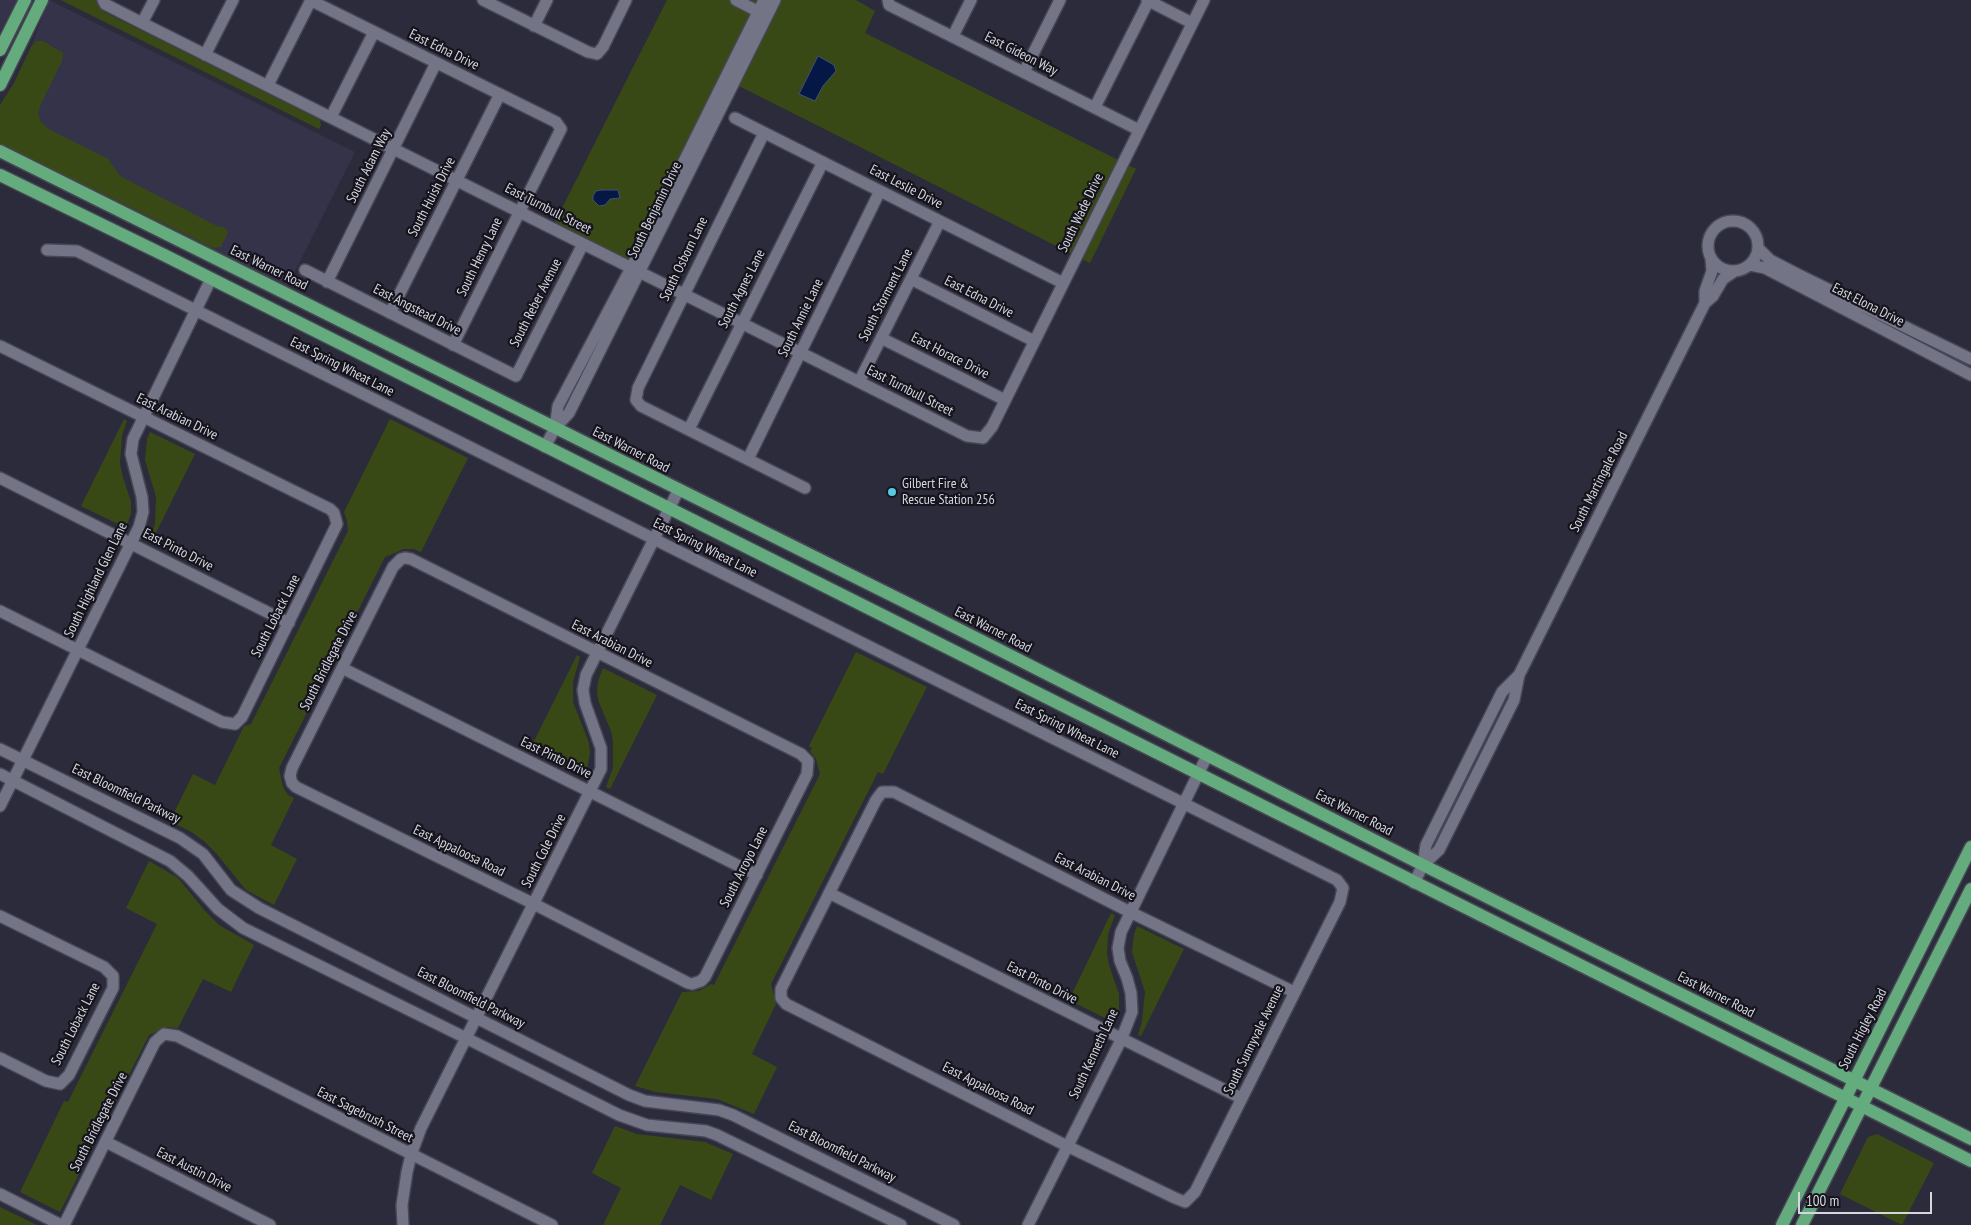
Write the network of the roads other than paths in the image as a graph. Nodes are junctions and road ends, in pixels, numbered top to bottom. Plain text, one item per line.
1 (25, 0) edge
2 (42, 0) edge
3 (103, 0) edge
4 (154, 0) edge
5 (233, 0) edge
6 (311, 0) edge
7 (483, 0) edge
8 (547, 0) edge
9 (626, 0) edge
10 (736, 0) edge
11 (764, 0) edge
12 (775, 0) edge
13 (971, 0) edge
14 (1060, 0) edge
15 (1148, 0) edge
16 (1204, 0) edge
17 (888, 2) edge
18 (762, 13) junction
19 (142, 23) junction
20 (1192, 23) junction
21 (534, 26) junction
22 (374, 32) junction
23 (953, 36) junction
24 (0, 50) edge
25 (205, 55) junction
26 (436, 63) junction
27 (1024, 72) junction
28 (0, 85) edge
29 (268, 85) junction
30 (500, 94) junction
31 (1095, 108) junction
32 (331, 117) junction
33 (735, 118) dead end
34 (561, 129) joint
35 (1139, 130) junction
36 (764, 133) junction
37 (394, 149) junction
38 (0, 152) edge
39 (823, 162) junction
40 (0, 175) edge
41 (457, 180) junction
42 (880, 191) junction
43 (519, 211) junction
44 (940, 221) junction
45 (583, 244) junction
46 (1758, 248) junction
47 (47, 250) dead end
48 (1711, 258) junction
49 (1750, 265) junction
50 (305, 270) dead end
51 (636, 270) junction
52 (1734, 271) junction
53 (211, 279) junction
54 (910, 279) junction
55 (327, 282) junction
56 (1063, 282) junction
57 (684, 294) junction
58 (1705, 303) junction
59 (195, 310) junction
60 (390, 313) junction
61 (742, 323) junction
62 (881, 338) junction
63 (1034, 341) junction
64 (453, 345) junction
65 (0, 346) edge
66 (801, 353) junction
67 (1971, 359) edge
68 (1971, 375) edge
69 (516, 376) joint
70 (859, 382) junction
71 (1005, 400) junction
72 (143, 416) junction
73 (555, 428) junction
74 (689, 429) junction
75 (983, 438) joint
76 (545, 447) junction
77 (748, 459) junction
78 (0, 478) edge
79 (805, 488) dead end
80 (678, 491) junction
81 (669, 509) junction
82 (337, 518) joint
83 (653, 539) junction
84 (132, 544) junction
85 (400, 560) joint
86 (911, 605) junction
87 (0, 611) edge
88 (289, 623) junction
89 (901, 626) junction
90 (78, 650) junction
91 (596, 653) junction
92 (342, 668) junction
93 (0, 749) edge
94 (1207, 756) junction
95 (23, 760) junction
96 (808, 761) joint
97 (0, 774) edge
98 (1198, 775) junction
99 (13, 780) junction
100 (290, 780) joint
101 (591, 792) junction
102 (1184, 804) junction
103 (0, 806) edge
104 (1971, 847) edge
105 (1422, 865) junction
106 (757, 875) junction
107 (1414, 883) junction
108 (1342, 888) joint
109 (1971, 889) edge
110 (829, 893) junction
111 (534, 904) junction
112 (1130, 912) junction
113 (0, 916) edge
114 (1621, 963) junction
115 (1612, 981) junction
116 (698, 983) joint
117 (1294, 992) junction
118 (477, 1018) junction
119 (164, 1034) joint
120 (466, 1038) junction
121 (1121, 1040) junction
122 (0, 1058) edge
123 (1853, 1081) junction
124 (1871, 1090) junction
125 (1241, 1098) junction
126 (1844, 1098) junction
127 (1862, 1107) junction
128 (1971, 1139) edge
129 (106, 1142) junction
130 (1067, 1146) junction
131 (411, 1155) junction
132 (1971, 1161) edge
133 (0, 1194) edge
134 (1186, 1202) joint
135 (62, 1225) edge
136 (270, 1225) edge
137 (403, 1225) edge
138 (552, 1225) edge
139 (901, 1225) edge
140 (954, 1225) edge
141 (1028, 1225) edge
142 (1782, 1225) edge
143 (1802, 1225) edge

1 - 24 main road
2 - 28 main road
3 - 19 street, East Turnbull Street
4 - 19 street
5 - 25 street
6 - 22 street, East Edna Drive
6 - 29 street
7 - 21 street
8 - 21 street
9 - 21 street
10 - 18 street
11 - 18 street, South Benjamin Drive
12 - 18 street, South Benjamin Drive
13 - 23 street
14 - 27 street
15 - 20 street
15 - 31 street
16 - 20 street, South Wade Drive
17 - 23 street, East Gideon Way
18 - 51 street, South Benjamin Drive
19 - 25 street, East Turnbull Street
20 - 35 street, South Wade Drive
22 - 26 street, East Edna Drive
22 - 32 street
23 - 27 street, East Gideon Way
25 - 29 street, East Turnbull Street
26 - 30 street, East Edna Drive
26 - 37 street, South Adam Way
27 - 31 street, East Gideon Way
29 - 32 street, East Turnbull Street
30 - 34 street, East Edna Drive
30 - 41 street, South Huish Drive
31 - 35 street, East Gideon Way
32 - 37 street, East Turnbull Street
33 - 36 street, East Leslie Drive
34 - 43 street, South Henry Lane
35 - 56 street, South Wade Drive
36 - 39 street, East Leslie Drive
36 - 57 street, South Osborn Lane
37 - 41 street, East Turnbull Street
37 - 55 street, South Adam Way
38 - 73 main road, East Warner Road
39 - 42 street, East Leslie Drive
39 - 61 street, South Agnes Lane
40 - 53 main road
41 - 43 street, East Turnbull Street
41 - 60 street, South Huish Drive
42 - 44 street, East Leslie Drive
42 - 66 street, South Annie Lane
43 - 45 street, East Turnbull Street
43 - 64 street, South Henry Lane
44 - 54 street, South Storment Lane
44 - 56 street, East Leslie Drive
45 - 51 street, East Turnbull Street
45 - 69 street, South Reber Avenue
46 - 48 street
46 - 49 street
46 - 67 street, East Elona Drive
47 - 59 street, East Spring Wheat Lane
48 - 52 street
48 - 58 street, South Martingale Road
49 - 52 street
49 - 68 street, East Elona Drive
50 - 55 street, East Angstead Drive
51 - 57 street, East Turnbull Street
51 - 73 street, South Benjamin Drive
52 - 58 street, South Martingale Road
53 - 59 street, South Highland Glen Lane
53 - 76 main road
54 - 62 street, South Storment Lane
54 - 63 street, East Edna Drive
55 - 60 street, East Angstead Drive
56 - 63 street, South Wade Drive
57 - 61 street, East Turnbull Street
57 - 74 street, South Osborn Lane
58 - 105 street, South Martingale Road
59 - 72 street, South Highland Glen Lane
59 - 83 street, East Spring Wheat Lane
60 - 64 street, East Angstead Drive
61 - 66 street, East Turnbull Street
61 - 74 street, South Agnes Lane
62 - 70 street, South Storment Lane
62 - 71 street, East Horace Drive
63 - 71 street, South Wade Drive
64 - 69 street, East Angstead Drive
65 - 72 street, East Arabian Drive
66 - 70 street, East Turnbull Street
66 - 77 street, South Annie Lane
70 - 75 street, East Turnbull Street
71 - 75 street, South Wade Drive
72 - 82 street, East Arabian Drive
72 - 84 street, South Highland Glen Lane
73 - 76 street, South Benjamin Drive
73 - 80 main road, East Warner Road
74 - 77 street
76 - 81 main road
77 - 79 street
78 - 84 street, East Pinto Drive
80 - 81 street, South Cole Drive
80 - 86 main road, East Warner Road
81 - 83 street, South Cole Drive
81 - 89 main road
82 - 88 street, South Loback Lane
83 - 91 street, South Cole Drive
83 - 102 street, East Spring Wheat Lane
84 - 88 street, East Pinto Drive
84 - 90 street, South Highland Glen Lane
85 - 91 street, East Arabian Drive
85 - 92 street, South Bridlegate Drive
86 - 89 main road
86 - 94 main road, East Warner Road
87 - 90 street
88 - 90 street, South Loback Lane
89 - 98 main road
90 - 95 street, South Highland Glen Lane
91 - 96 street, East Arabian Drive
91 - 101 street, South Cole Drive
92 - 100 street, South Bridlegate Drive
92 - 101 street, East Pinto Drive
93 - 95 street, East Bloomfield Parkway
94 - 98 street, South Kenneth Lane
94 - 105 main road, East Warner Road
95 - 99 street, South Highland Glen Lane
95 - 118 street, East Bloomfield Parkway
96 - 106 street, South Arroyo Lane
97 - 99 street
98 - 102 street, South Kenneth Lane
98 - 107 main road
99 - 103 street, South Highland Glen Lane
99 - 120 street
100 - 111 street, East Appaloosa Road
101 - 106 street, East Pinto Drive
101 - 111 street, South Cole Drive
102 - 108 street, East Spring Wheat Lane
102 - 112 street, South Kenneth Lane
104 - 123 main road, South Higley Road
105 - 107 street, South Martingale Road
105 - 114 main road, East Warner Road
106 - 116 street, South Arroyo Lane
107 - 115 main road
108 - 117 street, South Sunnyvale Avenue
109 - 124 main road
110 - 112 street, East Arabian Drive
110 - 121 street, East Pinto Drive
110 - 130 street, East Appaloosa Road
111 - 116 street, East Appaloosa Road
111 - 118 street, South Cole Drive
112 - 117 street, East Arabian Drive
112 - 121 street, South Kenneth Lane
113 - 122 street, South Loback Lane
114 - 115 main road
114 - 123 main road, East Warner Road
115 - 126 main road
117 - 125 street, South Sunnyvale Avenue
118 - 120 street, South Cole Drive
118 - 140 street, East Bloomfield Parkway
119 - 129 street, South Bridlegate Drive
119 - 131 street, East Sagebrush Street
120 - 131 street, South Cole Drive
120 - 139 street
121 - 125 street, East Pinto Drive
121 - 130 street, South Kenneth Lane
123 - 124 main road, East Warner Road
123 - 126 main road, South Higley Road
124 - 127 main road
124 - 128 main road, East Warner Road
125 - 134 street, South Sunnyvale Avenue
126 - 127 main road
126 - 142 main road, South Higley Road
127 - 132 main road
127 - 143 main road
129 - 135 street, South Bridlegate Drive
129 - 136 street, East Austin Drive
130 - 134 street, East Appaloosa Road
130 - 141 street, South Kenneth Lane
131 - 137 street, South Cole Drive
131 - 138 street, East Sagebrush Street
133 - 135 street

